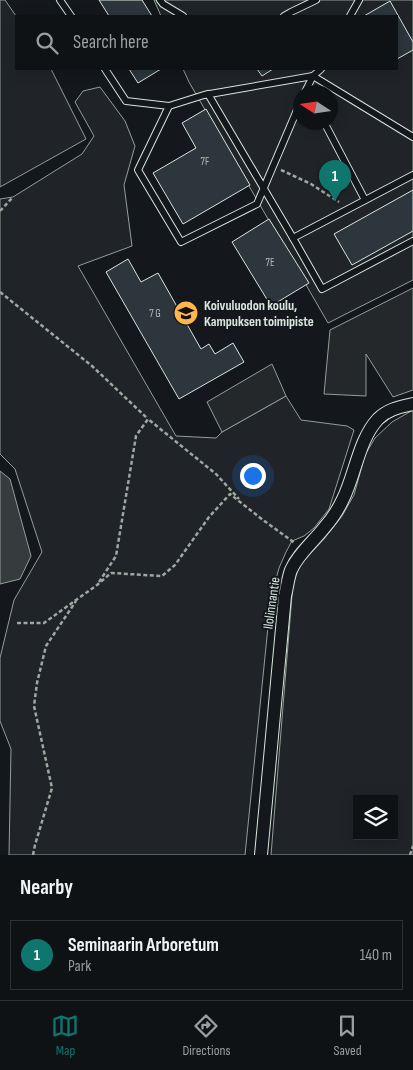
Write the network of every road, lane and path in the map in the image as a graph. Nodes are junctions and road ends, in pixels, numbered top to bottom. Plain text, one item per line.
1 (60, 0) edge
2 (160, 0) edge
3 (316, 0) edge
4 (359, 0) edge
5 (70, 15) edge
6 (181, 15) edge
7 (286, 15) edge
8 (351, 15) edge
9 (106, 70) edge
10 (320, 70) edge
11 (312, 76) junction
12 (309, 85) edge
13 (208, 94) junction
14 (168, 106) junction
15 (293, 119) edge
16 (328, 130) edge
17 (413, 138) edge
18 (272, 167) junction
19 (413, 175) edge
20 (264, 188) junction
21 (13, 197) dead end
22 (365, 200) junction
23 (348, 209) junction
24 (0, 210) edge
25 (292, 238) junction
26 (413, 242) edge
27 (0, 292) edge
28 (413, 404) edge
29 (148, 419) junction
30 (244, 504) junction
31 (302, 553) junction
32 (97, 585) junction
33 (77, 600) junction
34 (17, 623) dead end
35 (413, 846) edge
36 (33, 855) edge
37 (261, 855) edge
38 (410, 855) edge

1 - 5 lane
2 - 6 lane
3 - 7 lane
4 - 8 lane
9 - 14 lane
10 - 11 lane
11 - 12 lane
11 - 13 lane
11 - 17 lane
13 - 14 lane
13 - 20 lane
14 - 20 lane
15 - 18 lane
16 - 22 lane
18 - 20 lane
18 - 23 path
19 - 22 lane
20 - 25 lane
21 - 24 path
22 - 23 lane
23 - 25 lane
25 - 26 lane
27 - 29 path
28 - 31 street, Ilolinnantie
29 - 30 path
29 - 32 path
30 - 31 path
30 - 32 path
31 - 37 street, Ilolinnantie
32 - 33 path
33 - 34 path
33 - 36 path
35 - 38 path

